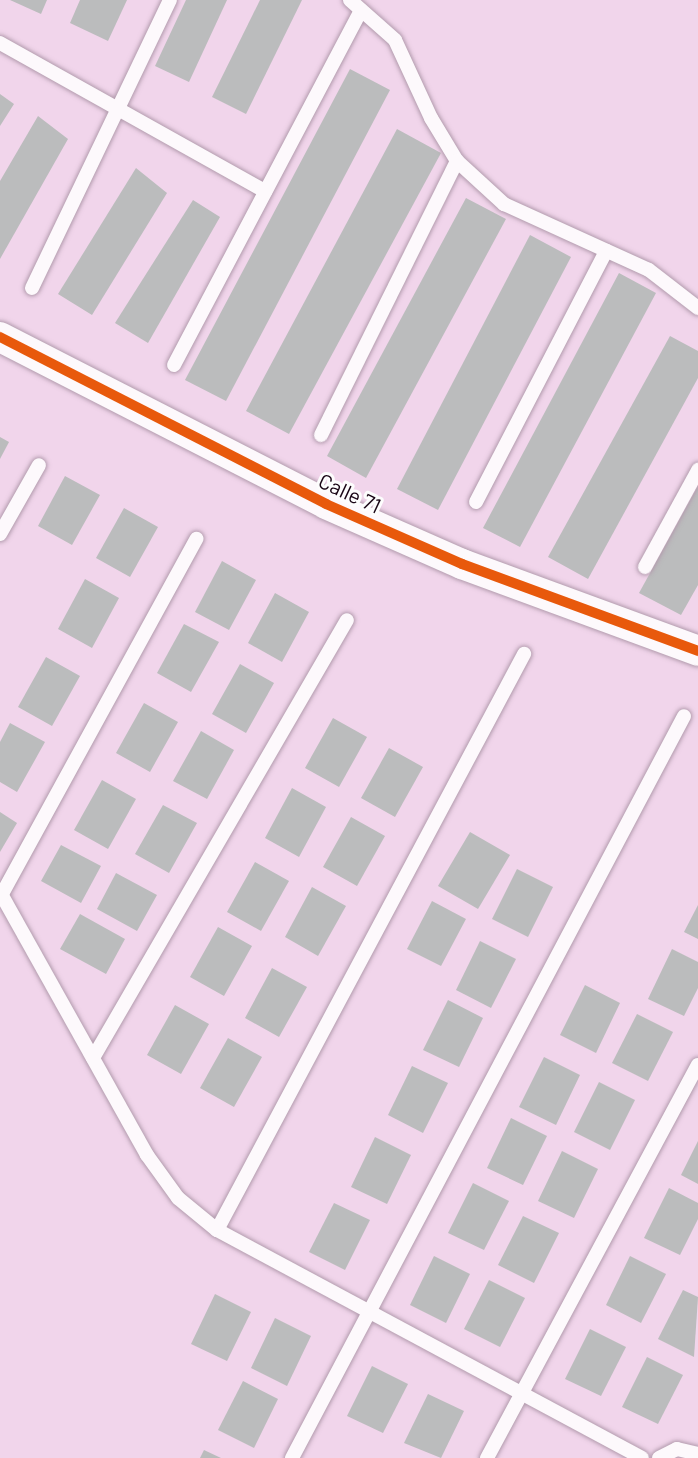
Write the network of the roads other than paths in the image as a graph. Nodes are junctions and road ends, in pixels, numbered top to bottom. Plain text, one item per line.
1 (170, 0) edge
2 (356, 5) edge
3 (0, 43) edge
4 (120, 111) junction
5 (457, 161) junction
6 (265, 191) junction
7 (606, 251) junction
8 (32, 288) dead end
9 (698, 308) edge
10 (0, 337) edge
11 (174, 365) dead end
12 (321, 435) dead end
13 (39, 465) dead end
14 (698, 470) edge
15 (476, 502) dead end
16 (0, 534) edge
17 (196, 539) dead end
18 (645, 567) dead end
19 (347, 620) dead end
20 (698, 651) edge
21 (524, 654) dead end
22 (684, 716) dead end
23 (1, 893) edge
24 (93, 1058) junction
25 (698, 1065) edge
26 (217, 1230) junction
27 (370, 1314) junction
28 (522, 1396) junction
29 (697, 1451) edge
30 (292, 1458) edge
31 (487, 1458) edge
32 (642, 1458) edge
33 (659, 1458) edge

1 - 4 lane
2 - 5 lane
2 - 6 lane
3 - 4 lane
4 - 6 lane
4 - 8 lane
5 - 7 lane
5 - 12 lane
6 - 11 lane
7 - 9 lane
7 - 15 lane
10 - 20 street, Calle 71
13 - 16 lane
14 - 18 lane
17 - 23 lane
19 - 24 lane
21 - 26 lane
22 - 27 lane
23 - 24 lane
24 - 26 lane
25 - 28 lane
26 - 27 lane
27 - 28 lane
27 - 30 lane
28 - 31 lane
28 - 32 lane
29 - 33 lane

